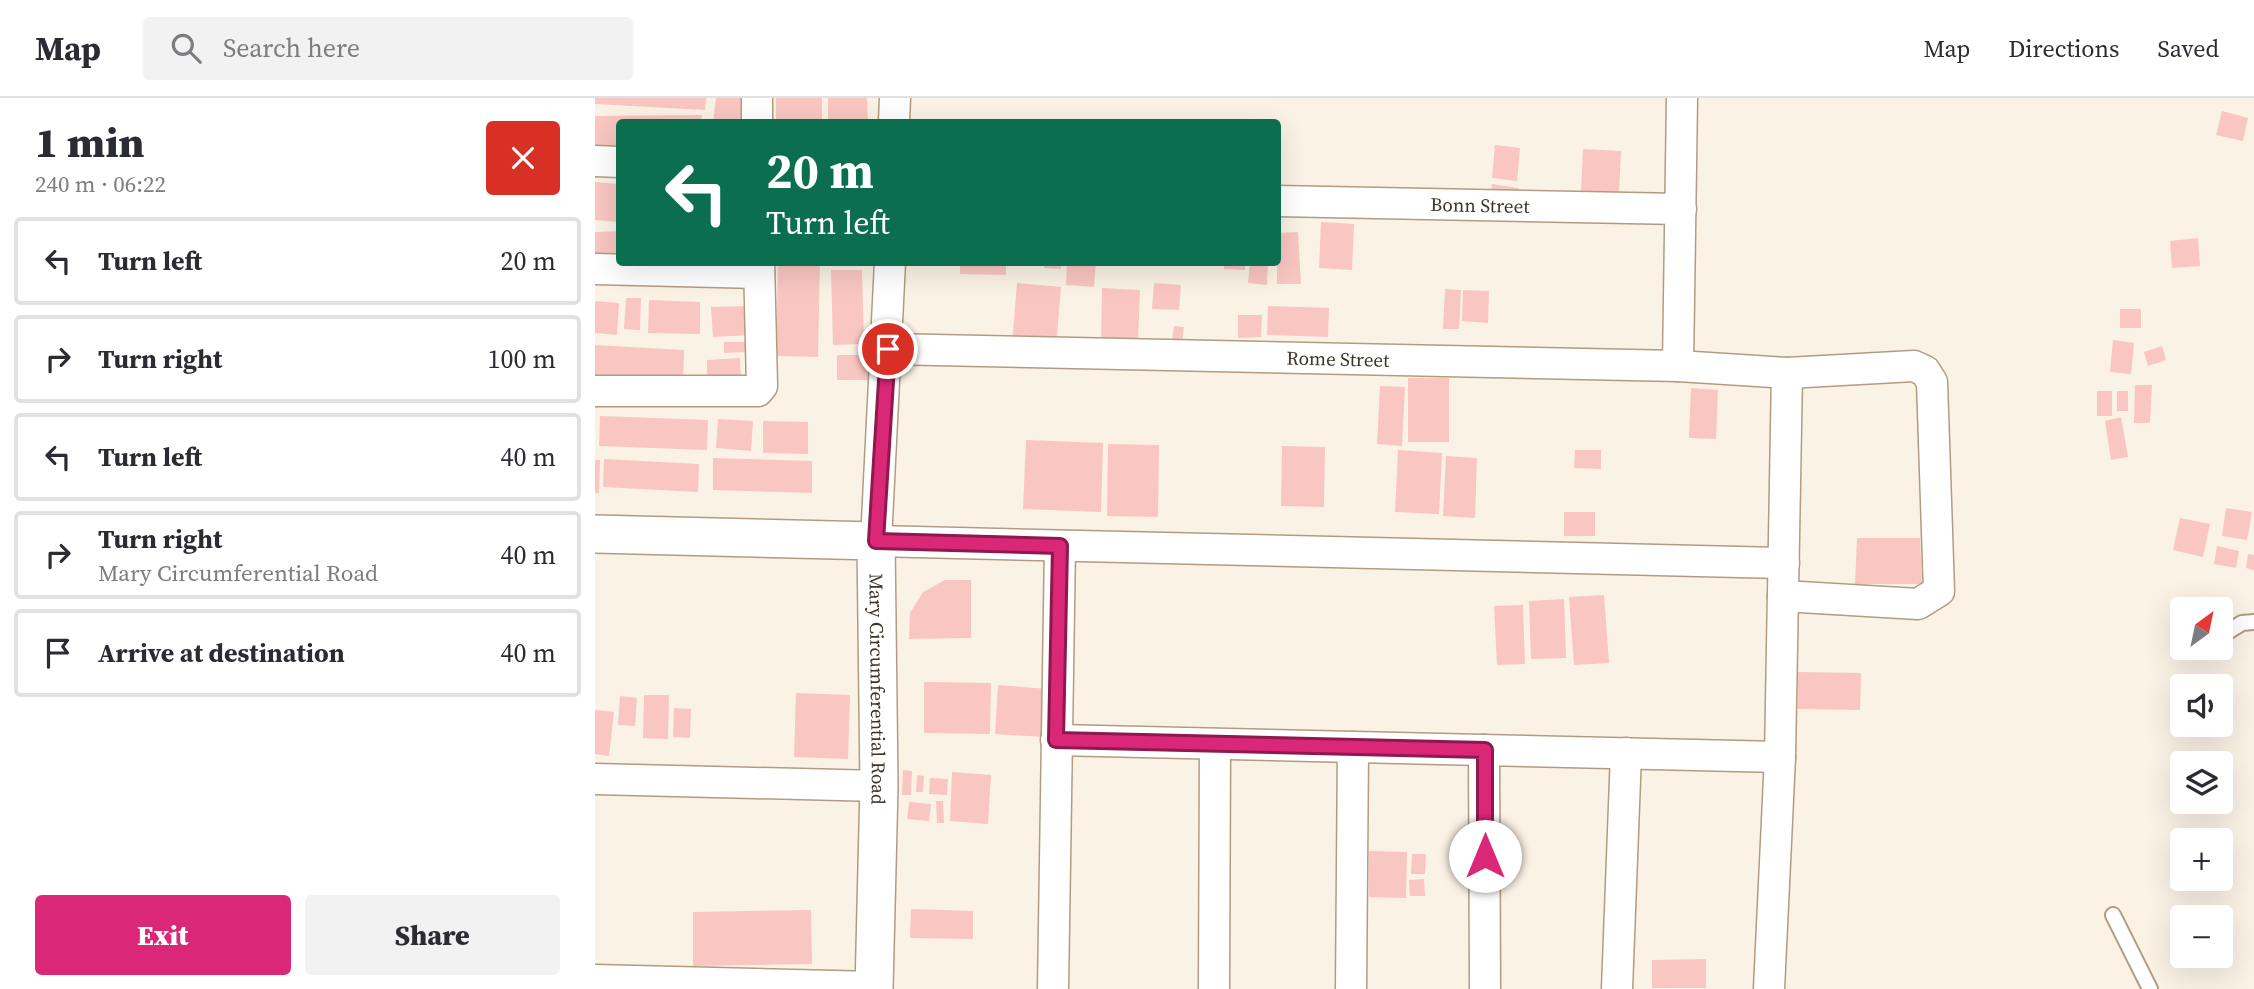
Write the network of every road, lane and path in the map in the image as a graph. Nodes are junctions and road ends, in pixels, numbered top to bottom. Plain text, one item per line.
1 (757, 98) edge
2 (895, 98) edge
3 (1682, 98) edge
4 (757, 119) edge
5 (894, 119) edge
6 (595, 161) edge
7 (616, 162) edge
8 (1281, 201) edge
9 (1681, 209) junction
10 (890, 266) edge
11 (759, 268) edge
12 (595, 269) edge
13 (888, 349) junction
14 (1678, 366) junction
15 (1787, 373) junction
16 (595, 391) edge
17 (595, 534) edge
18 (876, 541) junction
19 (1060, 546) junction
20 (1784, 564) junction
21 (1783, 596) junction
22 (2254, 622) edge
23 (2233, 629) edge
24 (1056, 740) junction
25 (1215, 744) junction
26 (1353, 747) junction
27 (1485, 750) junction
28 (1626, 753) junction
29 (1780, 757) junction
30 (595, 779) edge
31 (879, 786) junction
32 (2113, 915) dead end
33 (595, 980) edge
34 (651, 985) edge
35 (874, 988) edge
36 (1053, 989) edge
37 (1214, 989) edge
38 (1351, 989) edge
39 (1485, 989) edge
40 (1617, 989) edge
41 (1769, 989) edge
42 (2150, 989) edge

1 - 4 street
2 - 5 street
3 - 9 street
6 - 7 street
8 - 9 street, Bonn Street
9 - 14 street
10 - 13 street, Mary Circumferential Road
11 - 12 street
11 - 16 street
13 - 14 street, Rome Street
13 - 18 street, Mary Circumferential Road
14 - 15 street, Rome Street
15 - 20 street
15 - 21 street, Rome Street
17 - 18 street
18 - 19 street
18 - 31 street, Mary Circumferential Road
19 - 20 street
19 - 24 street
20 - 21 street
21 - 29 street
22 - 23 lane
24 - 25 street
24 - 36 street
25 - 26 street
25 - 37 street
26 - 27 street
26 - 38 street
27 - 28 street
27 - 39 street
28 - 29 street
28 - 40 street
29 - 41 street
30 - 31 street
31 - 35 street, Mary Circumferential Road
32 - 42 lane
33 - 34 street
34 - 35 street

